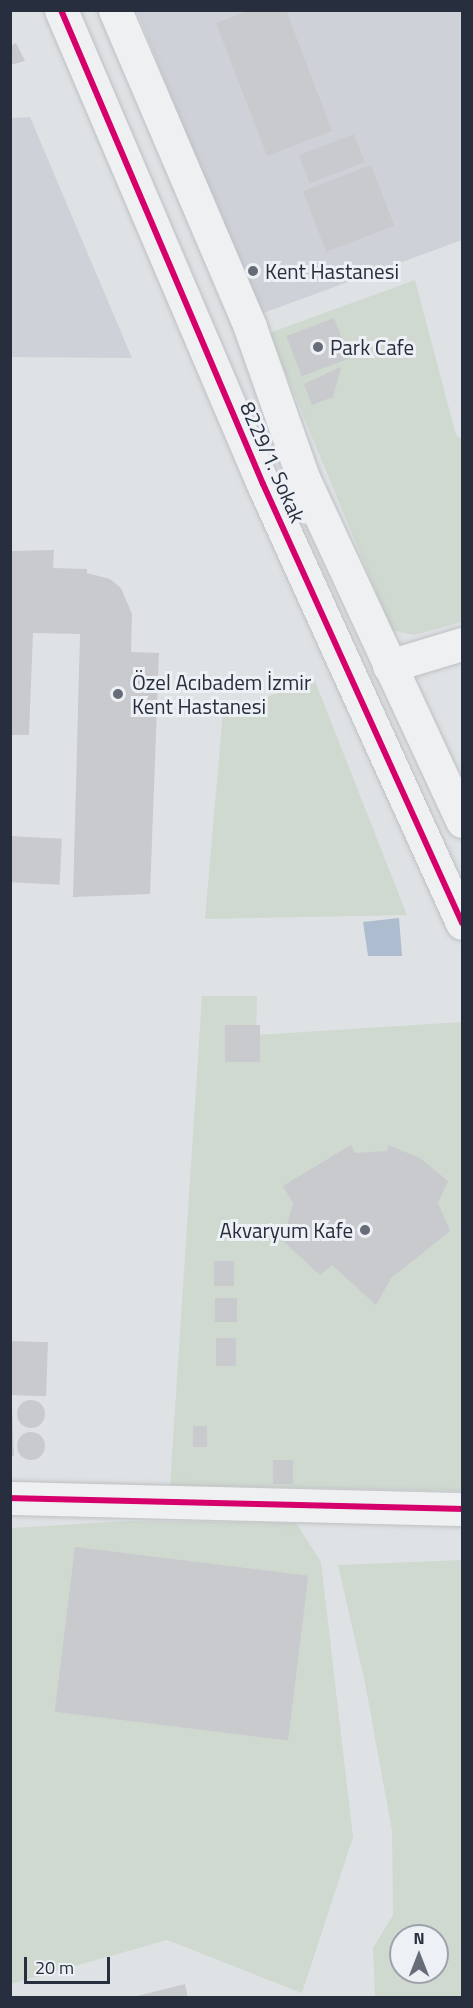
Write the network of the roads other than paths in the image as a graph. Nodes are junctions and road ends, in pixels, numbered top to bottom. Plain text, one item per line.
1 (61, 10) edge
2 (115, 10) edge
3 (462, 644) edge
4 (389, 666) junction
5 (462, 821) edge
6 (462, 923) edge
7 (10, 1498) edge
8 (462, 1509) edge

1 - 6 street, 8229/1. Sokak
2 - 4 street, 8229/1. Sokak
3 - 4 street
4 - 5 street, 8229/1. Sokak
7 - 8 street

